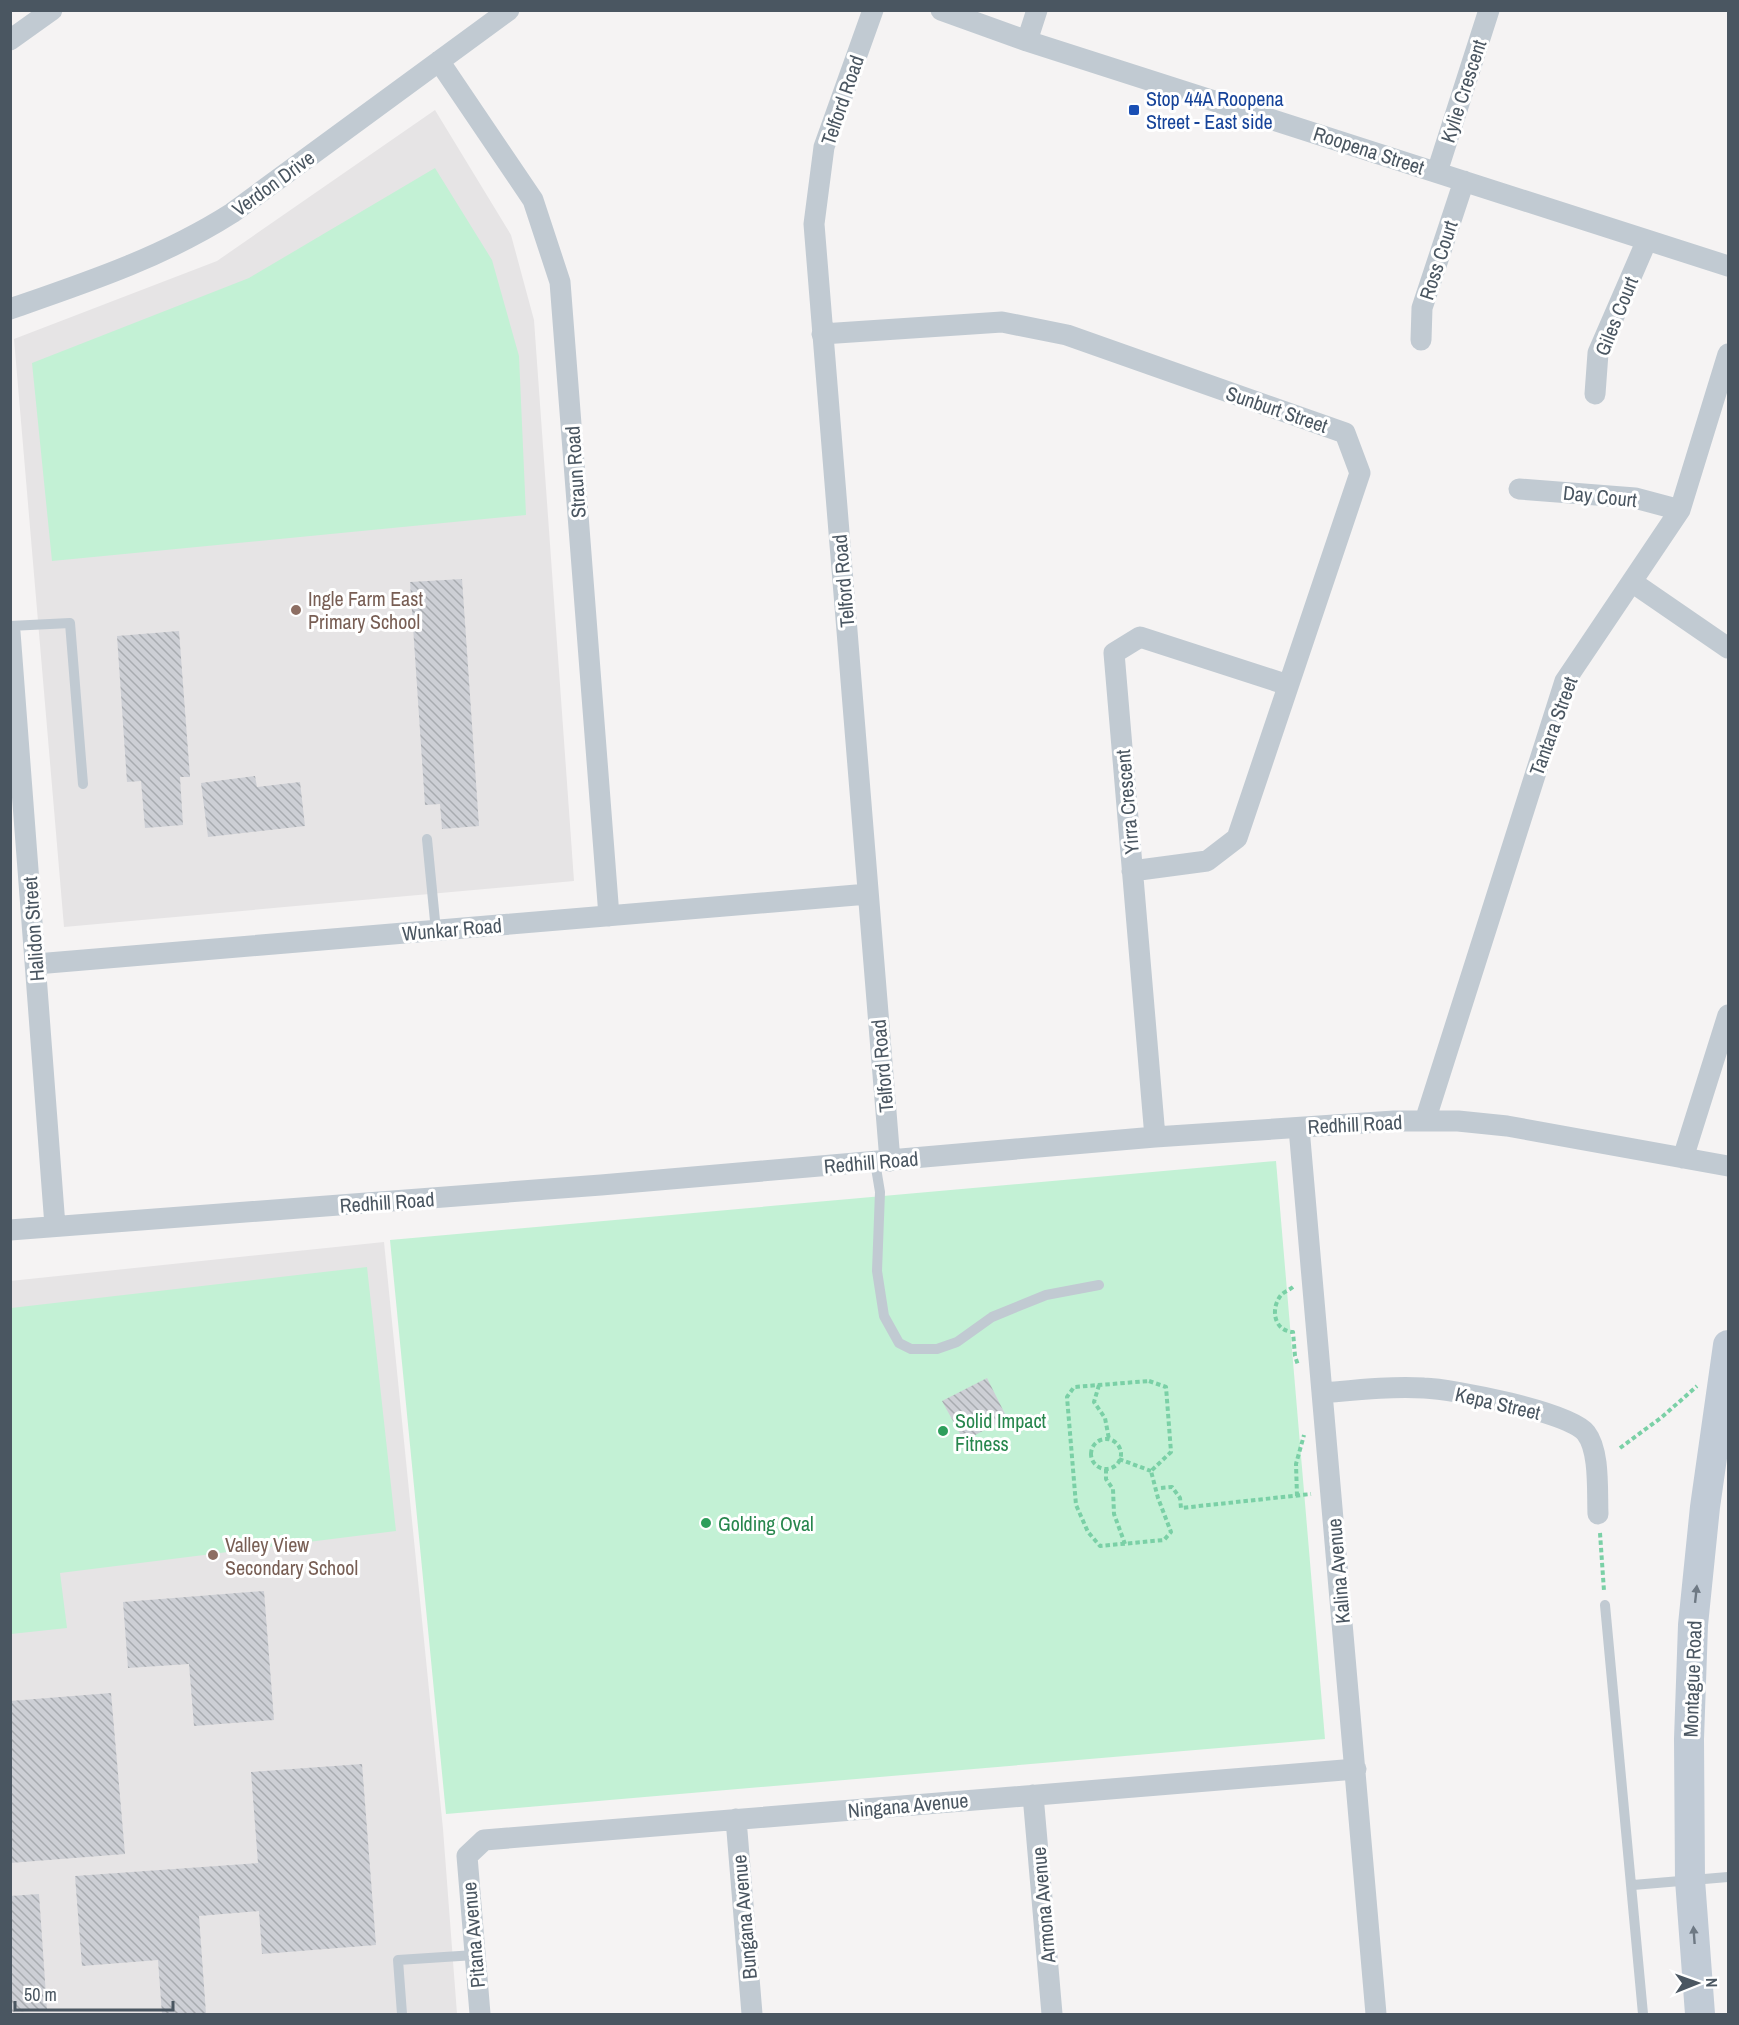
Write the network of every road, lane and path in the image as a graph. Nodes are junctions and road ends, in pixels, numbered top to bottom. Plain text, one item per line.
1 (52, 10) edge
2 (510, 10) edge
3 (873, 10) edge
4 (941, 10) edge
5 (1037, 10) edge
6 (1489, 10) edge
7 (10, 40) edge
8 (1027, 40) junction
9 (440, 61) junction
10 (1437, 172) junction
11 (1464, 181) junction
12 (1647, 240) junction
13 (1728, 266) edge
14 (10, 309) edge
15 (822, 334) junction
16 (1421, 340) dead end
17 (1728, 354) edge
18 (1595, 394) dead end
19 (1519, 489) dead end
20 (1680, 510) junction
21 (1632, 582) junction
22 (10, 626) edge
23 (10, 632) edge
24 (1728, 648) edge
25 (1288, 686) junction
26 (83, 784) dead end
27 (427, 839) dead end
28 (1132, 871) junction
29 (868, 894) junction
30 (609, 916) junction
31 (436, 930) junction
32 (36, 964) junction
33 (1728, 1015) edge
34 (1425, 1121) junction
35 (1299, 1128) junction
36 (1155, 1137) junction
37 (1683, 1158) junction
38 (883, 1161) junction
39 (1728, 1166) edge
40 (55, 1226) junction
41 (10, 1230) edge
42 (1313, 1284) junction
43 (1099, 1285) dead end
44 (1728, 1346) edge
45 (1299, 1367) dead end
46 (1705, 1380) dead end
47 (1099, 1385) junction
48 (1323, 1392) junction
49 (1304, 1432) dead end
50 (1109, 1439) junction
51 (1620, 1448) dead end
52 (1119, 1460) junction
53 (1106, 1469) junction
54 (1151, 1471) junction
55 (1161, 1488) dead end
56 (1316, 1494) dead end
57 (1297, 1496) junction
58 (1598, 1514) joint
59 (1125, 1544) junction
60 (1605, 1605) joint
61 (1356, 1769) junction
62 (1033, 1795) junction
63 (736, 1820) junction
64 (467, 1856) joint
65 (1728, 1877) edge
66 (1690, 1880) junction
67 (1633, 1885) junction
68 (475, 1955) junction
69 (402, 2014) edge
70 (480, 2014) edge
71 (752, 2014) edge
72 (1052, 2014) edge
73 (1376, 2014) edge
74 (1643, 2014) edge
75 (1700, 2014) edge

1 - 7 street
2 - 9 street, Verdon Drive
3 - 15 street, Telford Road
4 - 8 street, Roopena Street
5 - 8 street
6 - 10 street, Kylie Crescent
8 - 10 street, Roopena Street
9 - 14 street, Verdon Drive
9 - 30 street, Straun Road
10 - 11 street, Roopena Street
11 - 12 street, Roopena Street
11 - 16 street, Ross Court
12 - 13 street, Roopena Street
12 - 18 street, Giles Court
15 - 25 street, Sunburt Street
15 - 29 street, Telford Road
17 - 20 street, Tantara Street
19 - 20 street, Day Court
20 - 21 street, Tantara Street
21 - 24 street
21 - 34 street, Tantara Street
22 - 26 lane
23 - 32 street, Halidon Street
25 - 28 street, Sunburt Street
25 - 28 street, Yirra Crescent
27 - 31 lane
28 - 36 street, Yirra Crescent
29 - 30 street, Wunkar Road
29 - 38 street, Telford Road
30 - 31 street, Wunkar Road
31 - 32 street, Wunkar Road
32 - 40 street, Halidon Street
33 - 37 street
34 - 35 street, Redhill Road
34 - 37 street, Redhill Road
35 - 36 street, Redhill Road
35 - 42 street, Kalina Avenue
36 - 38 street, Redhill Road
37 - 39 street, Redhill Road
38 - 40 street, Redhill Road
38 - 43 lane
40 - 41 street, Redhill Road
42 - 45 path
42 - 48 street, Kalina Avenue
66 -> 44 main road, Montague Road
46 - 51 path
47 - 50 path
47 - 54 path
47 - 59 path
48 - 58 street, Kepa Street
48 - 61 street, Kalina Avenue
49 - 57 path
50 - 52 path
50 - 53 path
52 - 53 path
52 - 54 path
53 - 59 path
54 - 59 path
55 - 57 path
56 - 57 path
58 - 60 path
60 - 67 lane
61 - 62 street, Ningana Avenue
61 - 73 street, Kalina Avenue
62 - 63 street, Ningana Avenue
62 - 72 street, Armona Avenue
63 - 64 street, Ningana Avenue
63 - 71 street, Bungana Avenue
64 - 68 street, Pitana Avenue
65 - 66 lane
66 - 67 lane
75 -> 66 main road, Montague Road
67 - 74 lane
68 - 69 lane
68 - 70 street, Pitana Avenue

